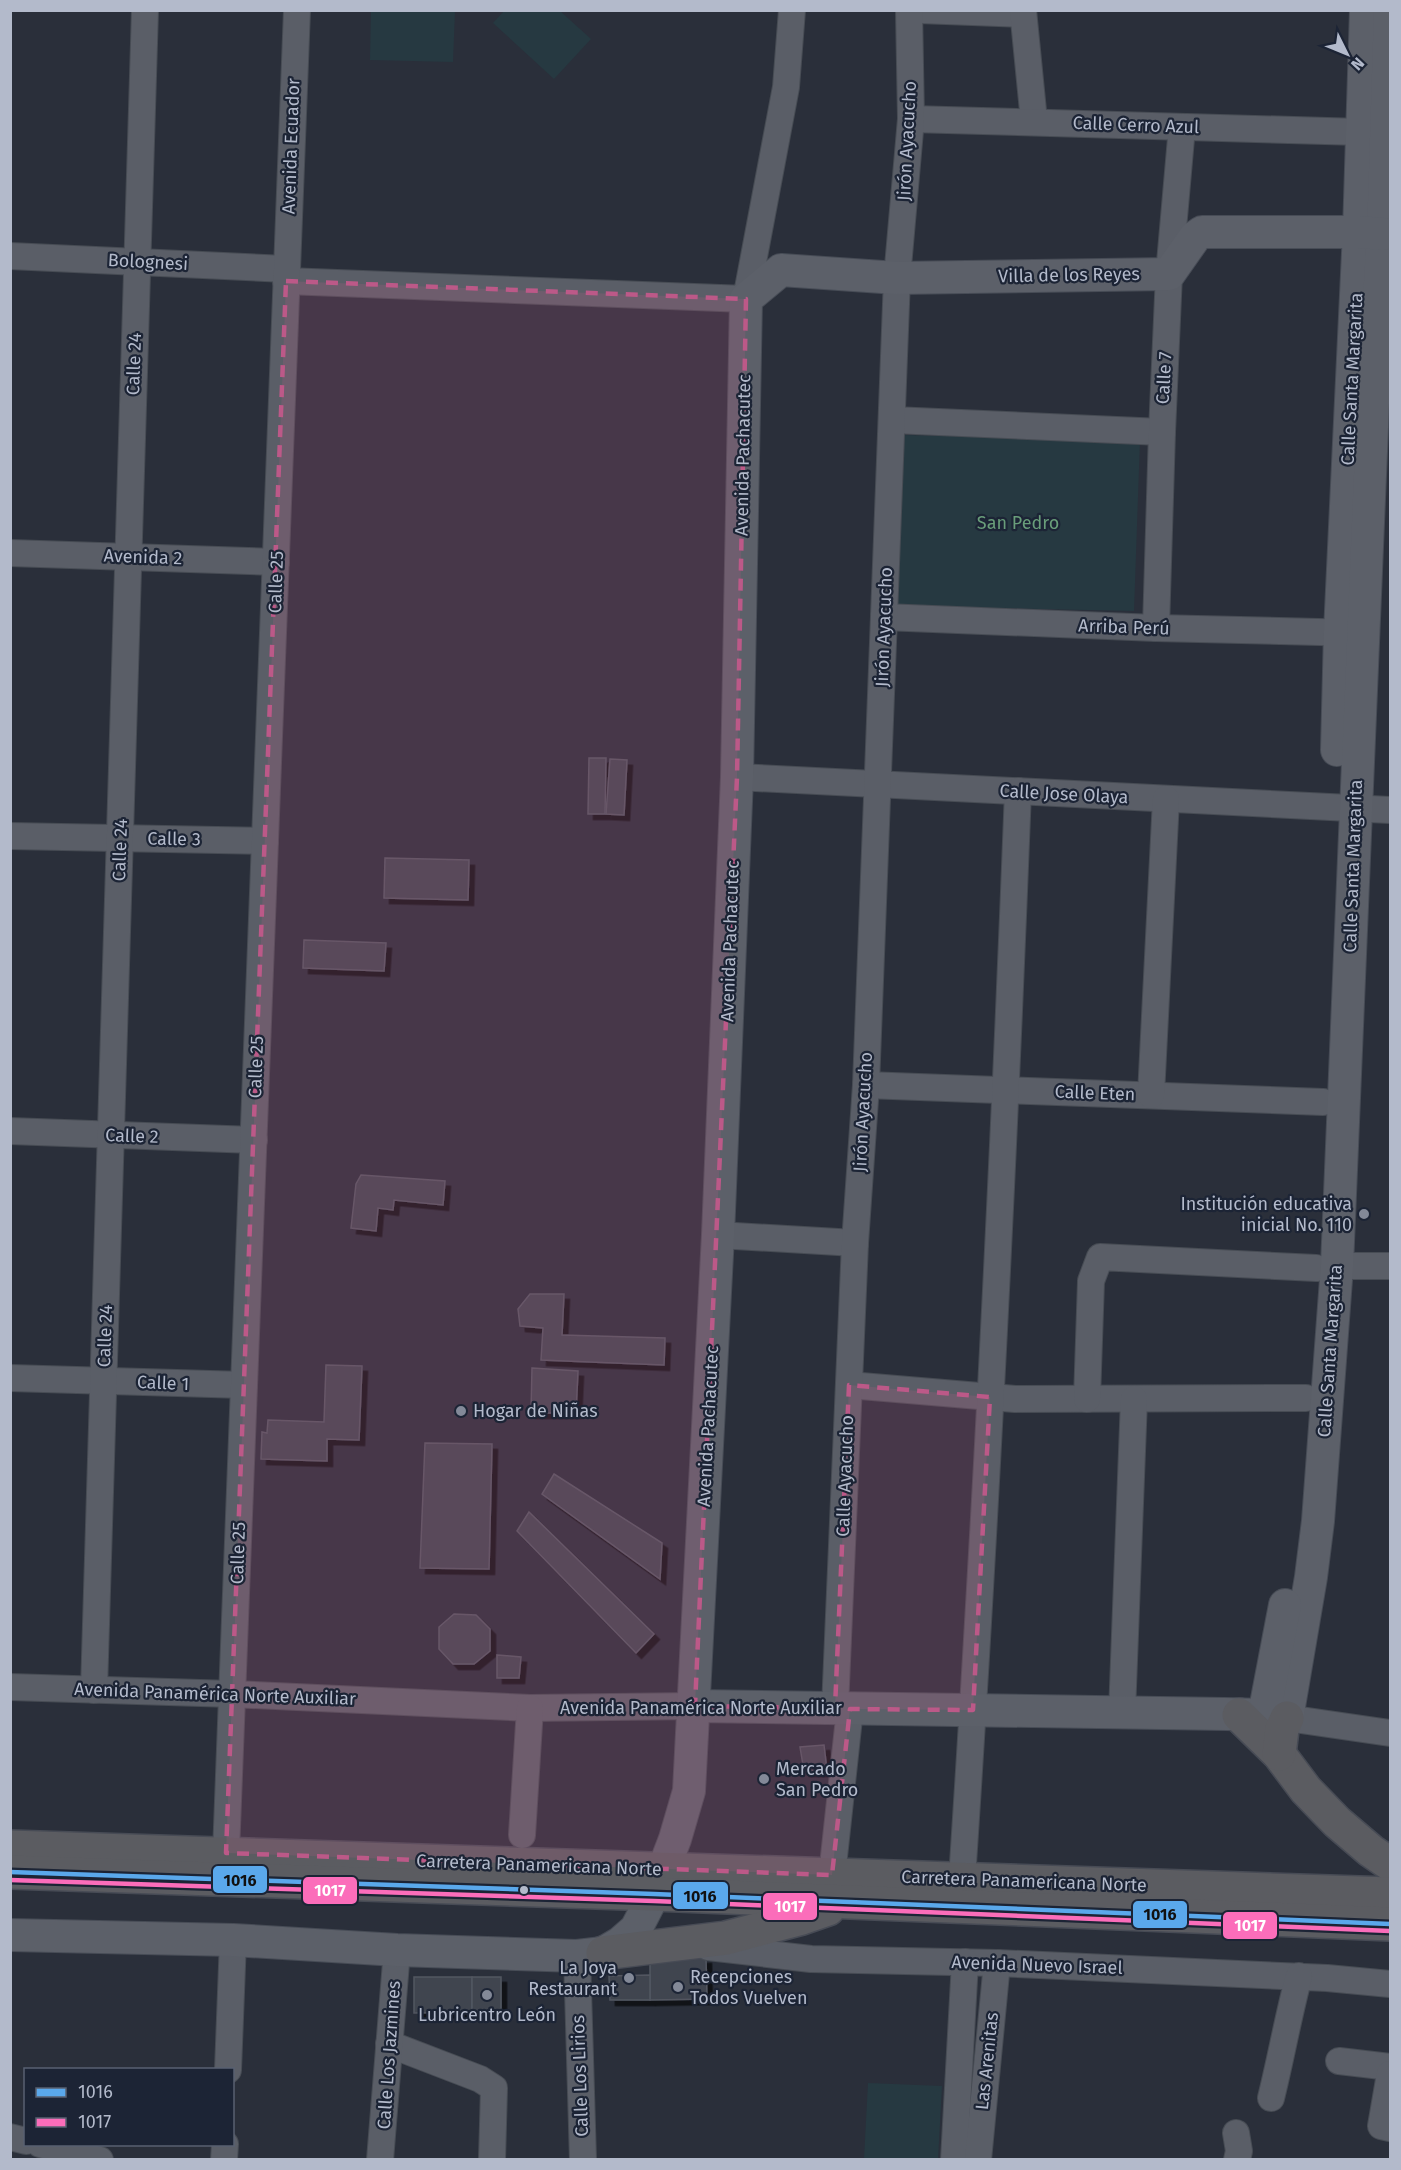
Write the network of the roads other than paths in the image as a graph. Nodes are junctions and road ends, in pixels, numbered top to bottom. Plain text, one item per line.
1 (145, 10) edge
2 (297, 10) edge
3 (792, 10) edge
4 (909, 10) edge
5 (919, 10) edge
6 (1023, 12) edge
7 (1380, 13) edge
8 (911, 119) junction
9 (1034, 121) junction
10 (1182, 128) junction
11 (1379, 130) edge
12 (1377, 233) edge
13 (10, 256) edge
14 (137, 262) junction
15 (1169, 274) junction
16 (286, 275) junction
17 (897, 278) junction
18 (746, 300) junction
19 (1372, 379) edge
20 (893, 420) junction
21 (1162, 432) junction
22 (10, 553) edge
23 (128, 557) junction
24 (276, 562) junction
25 (884, 617) junction
26 (1156, 628) junction
27 (1351, 633) junction
28 (737, 777) junction
29 (878, 784) junction
30 (1018, 791) junction
31 (1166, 799) junction
32 (1345, 808) junction
33 (1390, 810) edge
34 (10, 836) edge
35 (120, 838) junction
36 (265, 841) junction
37 (866, 1085) junction
38 (1006, 1090) junction
39 (1151, 1095) junction
40 (1323, 1102) junction
41 (10, 1131) edge
42 (111, 1135) junction
43 (254, 1140) junction
44 (718, 1235) junction
45 (855, 1243) junction
46 (1390, 1266) edge
47 (1326, 1267) junction
48 (10, 1378) edge
49 (104, 1381) junction
50 (244, 1385) junction
51 (849, 1385) junction
52 (990, 1397) junction
53 (1306, 1398) junction
54 (1087, 1399) junction
55 (1134, 1399) junction
56 (10, 1687) edge
57 (94, 1690) junction
58 (232, 1694) junction
59 (695, 1706) junction
60 (530, 1708) junction
61 (843, 1708) junction
62 (973, 1710) junction
63 (1122, 1713) junction
64 (1263, 1716) junction
65 (1390, 1733) edge
66 (1279, 1754) junction
67 (522, 1835) dead end
68 (10, 1847) edge
69 (226, 1853) junction
70 (1390, 1864) edge
71 (10, 1872) edge
72 (962, 1879) junction
73 (659, 1882) junction
74 (841, 1888) junction
75 (1390, 1894) edge
76 (1390, 1924) edge
77 (10, 1935) edge
78 (233, 1940) junction
79 (683, 1944) junction
80 (397, 1950) junction
81 (590, 1954) junction
82 (965, 1962) junction
83 (997, 1963) junction
84 (1299, 1976) junction
85 (1390, 1984) edge
86 (389, 2044) junction
87 (1339, 2061) dead end
88 (1390, 2067) edge
89 (228, 2068) edge
90 (1390, 2074) edge
91 (1271, 2098) dead end
92 (1390, 2128) edge
93 (1236, 2133) dead end
94 (44, 2146) edge
95 (99, 2159) edge
96 (381, 2160) edge
97 (492, 2160) edge
98 (583, 2160) edge
99 (954, 2160) edge
100 (978, 2160) edge
101 (1237, 2160) edge

1 - 14 street, Calle 24
2 - 16 street, Avenida Ecuador
3 - 18 street, Avenida Pachacutec
4 - 8 street, Jirón Ayacucho
5 - 6 street
6 - 9 street
7 - 11 main road, Calle Santa Margarita
8 - 9 street, Calle Cerro Azul
8 - 17 street, Jirón Ayacucho
9 - 10 street, Calle Cerro Azul
10 - 11 street, Calle Cerro Azul
10 - 15 street, Calle 7
11 - 12 main road, Calle Santa Margarita
12 - 15 main road
12 - 19 main road, Calle Santa Margarita
13 - 14 street, Bolognesi
14 - 16 street, Bolognesi
14 - 23 street, Calle 24
15 - 17 main road, Villa de los Reyes
15 - 21 street, Calle 7
16 - 18 street, Bolognesi
16 - 24 street, Calle 25
17 - 18 main road, Villa de los Reyes
17 - 20 street, Jirón Ayacucho
18 - 28 main road, Avenida Pachacutec
19 - 27 main road, Calle Santa Margarita
20 - 21 street
20 - 25 street, Jirón Ayacucho
21 - 26 street, Calle 7
22 - 23 street, Avenida 2
23 - 24 street, Avenida 2
23 - 35 street, Calle 24
24 - 36 street, Calle 25
25 - 26 street, Arriba Perú
25 - 29 street, Jirón Ayacucho
26 - 27 street, Arriba Perú
27 - 32 main road, Calle Santa Margarita
28 - 29 street, Calle Jose Olaya
28 - 44 main road, Avenida Pachacutec
29 - 30 street, Calle Jose Olaya
29 - 37 street, Jirón Ayacucho
30 - 31 street, Calle Jose Olaya
30 - 38 street
31 - 32 street, Calle Jose Olaya
31 - 39 street
32 - 33 street, Calle Jose Olaya
32 - 40 main road, Calle Santa Margarita
32 - 47 main road, Calle Santa Margarita
34 - 35 street, Calle 3
35 - 36 street, Calle 3
35 - 42 street, Calle 24
36 - 43 street, Calle 25
37 - 38 street, Calle Eten
37 - 45 street, Jirón Ayacucho
38 - 39 street, Calle Eten
38 - 52 street
39 - 40 street, Calle Eten
40 - 47 main road, Calle Santa Margarita
41 - 42 street, Calle 2
42 - 43 street, Calle 2
42 - 49 street, Calle 24
43 - 50 street, Calle 25
44 - 45 street
44 - 59 main road, Avenida Pachacutec
45 - 51 street, Calle Ayacucho
46 - 47 street
47 - 53 main road, Calle Santa Margarita
47 - 54 street
47 - 64 main road, Calle Santa Margarita
48 - 49 street, Calle 1
49 - 50 street, Calle 1
49 - 57 street, Calle 24
50 - 58 street, Calle 25
51 - 52 street
51 - 61 street, Calle Ayacucho
52 - 54 street
52 - 62 street
53 - 55 street
53 - 64 main road, Calle Santa Margarita
54 - 55 street
55 - 63 street
56 - 57 street, Avenida Panamérica Norte Auxiliar
57 - 58 street, Avenida Panamérica Norte Auxiliar
58 - 60 street, Avenida Panamérica Norte Auxiliar
58 - 69 street, Calle 25
59 - 60 street, Avenida Panamérica Norte Auxiliar
59 - 61 main road, Avenida Panamérica Norte Auxiliar
59 - 73 main road, Avenida Pachacutec
60 - 67 street
61 - 62 main road, Avenida Panamérica Norte Auxiliar
61 - 74 street, Calle Ayacucho
62 - 63 main road, Avenida Panamérica Norte Auxiliar
62 - 72 street
63 - 64 main road, Avenida Panamérica Norte Auxiliar
64 - 65 street, Avenida Panamérica Norte Auxiliar
64 - 66 highway
64 - 66 highway
66 - 70 highway
68 - 69 highway, Carretera Panamericana Norte
69 - 73 highway, Carretera Panamericana Norte
71 - 73 highway, Carretera Panamericana Norte
72 - 74 highway, Carretera Panamericana Norte
72 - 75 highway, Carretera Panamericana Norte
73 - 74 highway, Carretera Panamericana Norte
73 - 81 main road, Avenida Pachacutec
74 - 76 highway, Carretera Panamericana Norte
74 - 79 highway
77 - 78 main road
78 - 80 main road
78 - 89 street
79 - 81 highway
79 - 82 street, Avenida Nuevo Israel
80 - 81 main road
80 - 86 street, Calle Los Jazmines
81 - 98 street, Calle Los Lirios
82 - 83 street, Avenida Nuevo Israel
82 - 99 street
83 - 84 street, Avenida Nuevo Israel
83 - 100 street, Las Arenitas
84 - 85 street, Avenida Nuevo Israel
84 - 91 street
86 - 96 street, Calle Los Jazmines
86 - 97 street
87 - 88 street
90 - 92 street
93 - 101 street
94 - 95 street

